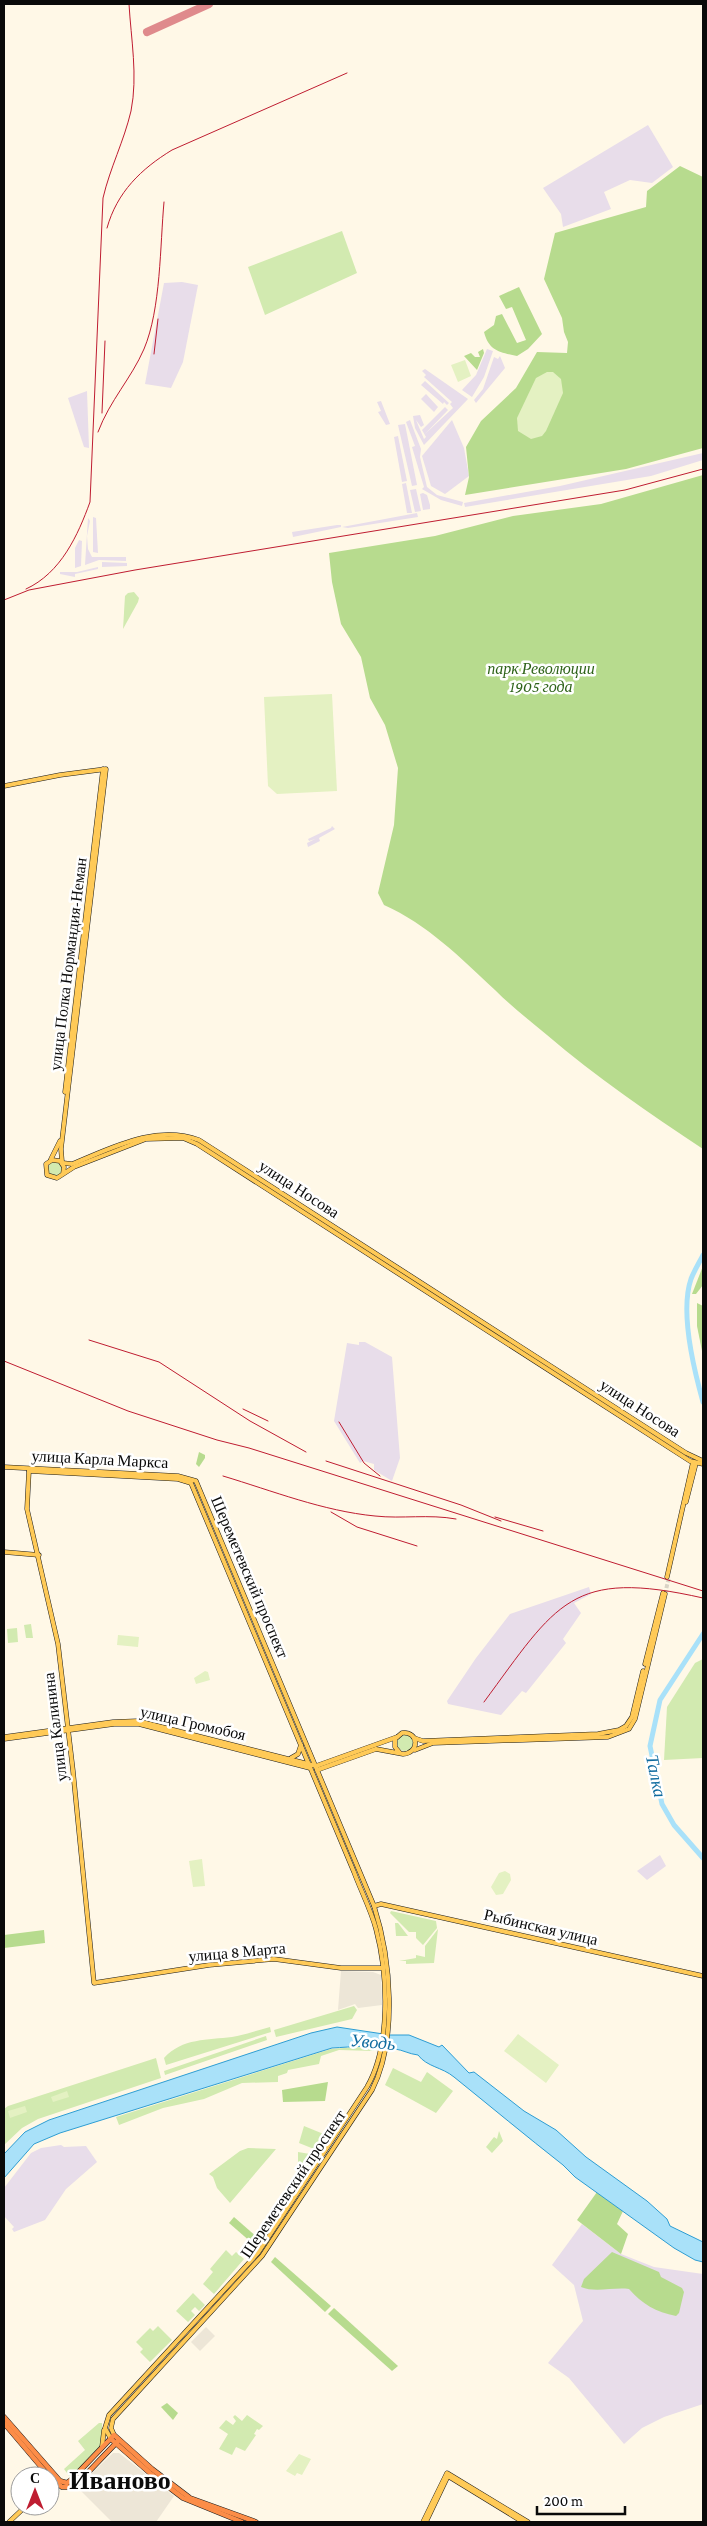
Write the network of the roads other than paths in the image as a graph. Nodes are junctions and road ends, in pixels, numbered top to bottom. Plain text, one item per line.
1 (105, 768) junction
2 (93, 770) junction
3 (78, 772) junction
4 (102, 781) junction
5 (4, 786) edge
6 (90, 892) junction
7 (85, 936) junction
8 (97, 1156) junction
9 (50, 1160) junction
10 (62, 1162) junction
11 (63, 1174) junction
12 (695, 1461) junction
13 (703, 1463) edge
14 (4, 1468) edge
15 (29, 1470) junction
16 (192, 1481) junction
17 (224, 1547) junction
18 (219, 1549) junction
19 (4, 1552) edge
20 (39, 1554) junction
21 (668, 1577) tunnel mouth
22 (664, 1594) tunnel mouth
23 (245, 1596) junction
24 (240, 1598) junction
25 (282, 1685) junction
26 (276, 1687) junction
27 (68, 1729) junction
28 (397, 1737) junction
29 (4, 1738) edge
30 (414, 1738) junction
31 (497, 1740) junction
32 (301, 1745) junction
33 (412, 1752) junction
34 (400, 1753) junction
35 (289, 1759) junction
36 (310, 1766) junction
37 (317, 1768) junction
38 (342, 1829) junction
39 (337, 1831) junction
40 (354, 1857) junction
41 (348, 1859) junction
42 (374, 1906) junction
43 (385, 1968) junction
44 (703, 1976) edge
45 (94, 1983) joint
46 (326, 2155) junction
47 (4, 2417) edge
48 (4, 2423) edge
49 (105, 2425) junction
50 (113, 2437) junction
51 (118, 2442) junction
52 (122, 2449) junction
53 (110, 2450) junction
54 (100, 2451) junction
55 (40, 2466) edge
56 (41, 2466) edge
57 (447, 2475) junction
58 (60, 2481) edge
59 (60, 2485) edge
60 (242, 2522) edge
61 (256, 2522) edge
62 (424, 2522) edge
63 (523, 2522) edge
64 (528, 2522) edge

1 - 2 main road
1 - 3 main road
1 - 4 main road, улица Полка Нормандия-Неман
1 - 6 main road, улица Полка Нормандия-Неман
2 - 3 main road
2 - 4 main road
3 - 5 main road
4 - 6 main road, улица Полка Нормандия-Неман
6 - 7 main road, улица Полка Нормандия-Неман
7 - 9 main road, улица Полка Нормандия-Неман
7 - 10 main road, улица Полка Нормандия-Неман
8 - 10 main road, улица Носова
8 - 11 main road, улица Носова
8 - 12 main road, улица Носова
9 - 10 main road
9 - 11 main road
10 - 11 main road
12 - 13 main road
12 - 21 main road
14 - 15 main road, улица Карла Маркса
15 - 16 main road, улица Карла Маркса
15 - 20 main road, улица Калинина
16 - 17 main road, Шереметевский проспект
16 - 18 main road, Шереметевский проспект
17 - 18 main road
17 - 23 main road, Шереметевский проспект
18 - 24 main road, Шереметевский проспект
19 - 20 main road
20 - 27 main road, улица Калинина
22 - 31 main road
23 - 24 main road
23 - 25 main road, Шереметевский проспект
24 - 26 main road, Шереметевский проспект
25 - 26 main road
25 - 37 main road, Шереметевский проспект
26 - 32 main road, Шереметевский проспект
27 - 29 main road, улица Громобоя
27 - 35 main road, улица Громобоя
27 - 36 main road, улица Громобоя
27 - 45 main road, улица Калинина
28 - 30 main road
28 - 34 main road
28 - 37 main road
30 - 31 main road
30 - 33 main road
31 - 33 main road
32 - 35 main road
32 - 36 main road, Шереметевский проспект
33 - 34 main road
34 - 37 main road
35 - 36 main road, улица Громобоя
36 - 37 main road
36 - 39 main road, Шереметевский проспект
37 - 38 main road, Шереметевский проспект
38 - 39 main road
38 - 40 main road, Шереметевский проспект
39 - 41 main road, Шереметевский проспект
40 - 41 main road
40 - 42 main road, Шереметевский проспект
41 - 43 main road, Шереметевский проспект
42 - 43 main road, Шереметевский проспект
42 - 44 main road, Рыбинская улица
43 - 45 main road, улица 8 Марта
43 - 46 main road, Шереметевский проспект
46 - 49 main road, Шереметевский проспект
46 - 50 main road, Шереметевский проспект
47 - 56 highway
48 - 55 highway
49 - 50 main road
49 - 54 main road
50 - 51 highway
50 - 54 highway
51 - 52 highway
51 - 53 highway
51 - 61 highway
52 - 53 highway
52 - 60 highway
53 - 59 highway
54 - 58 highway
57 - 62 main road
57 - 63 main road
57 - 64 main road

